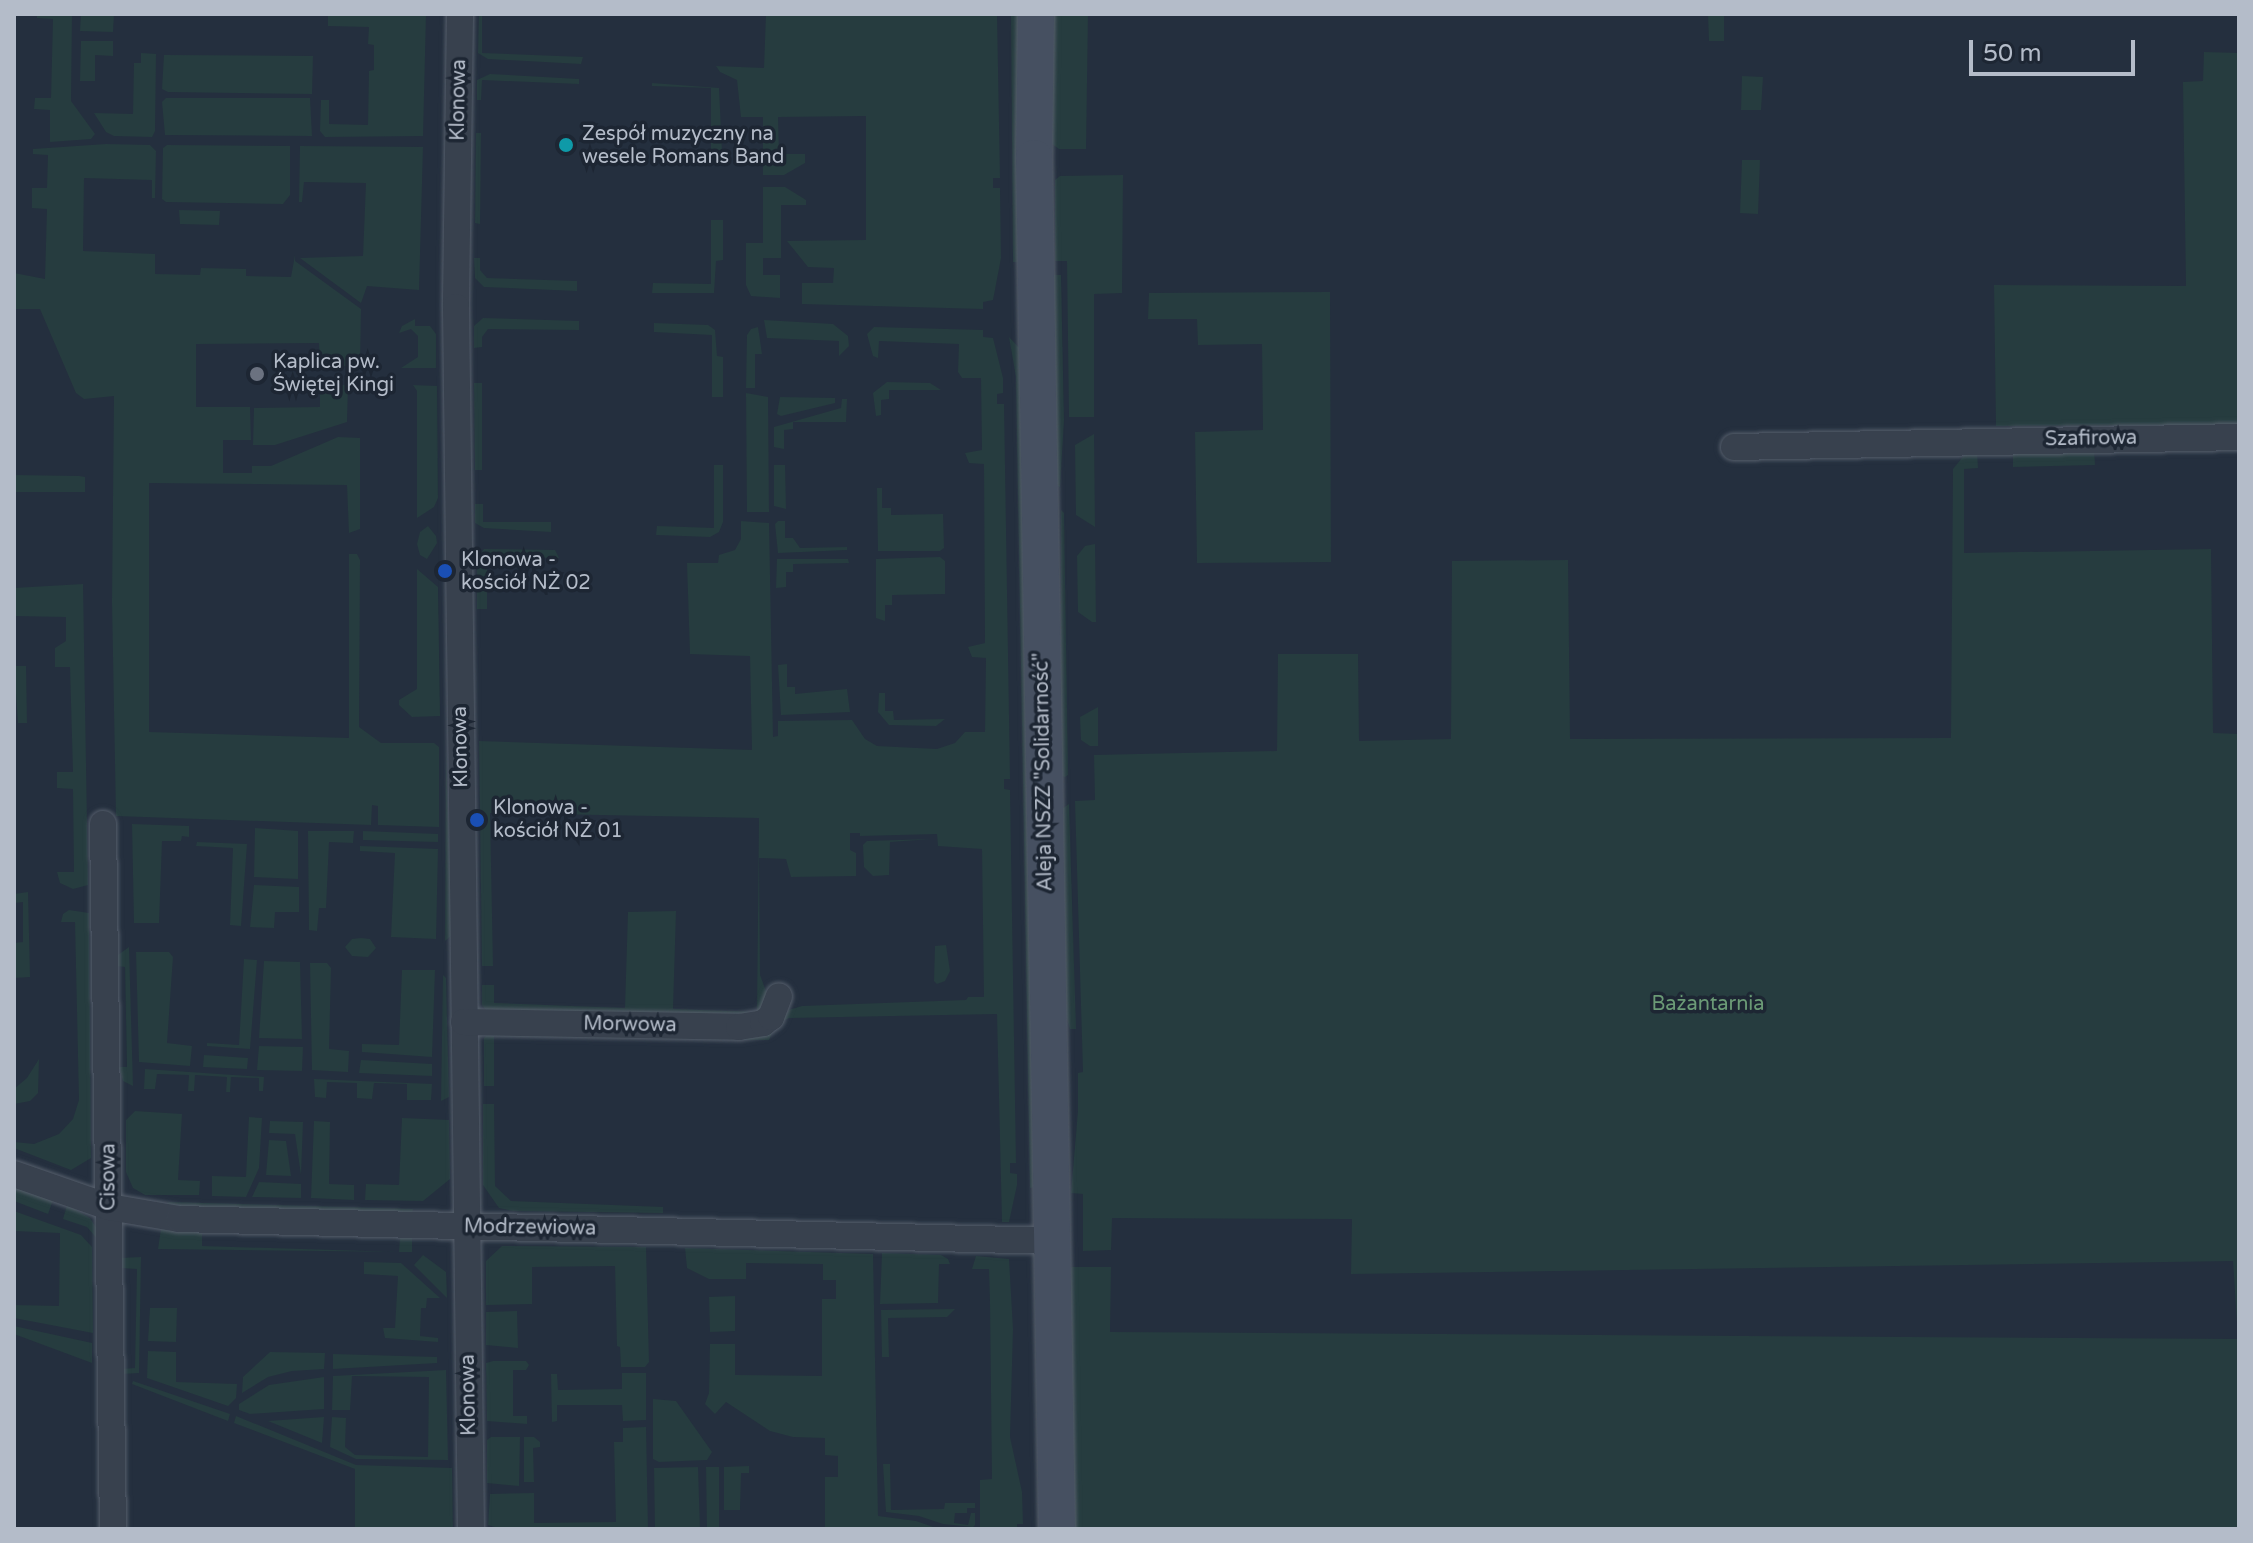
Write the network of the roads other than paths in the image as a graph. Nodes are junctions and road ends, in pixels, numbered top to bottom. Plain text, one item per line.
1 (460, 14) edge
2 (1036, 14) edge
3 (2239, 437) edge
4 (1734, 447) dead end
5 (103, 824) dead end
6 (779, 996) dead end
7 (464, 1022) junction
8 (14, 1174) edge
9 (109, 1207) junction
10 (466, 1227) junction
11 (1053, 1241) junction
12 (113, 1529) edge
13 (471, 1529) edge
14 (1057, 1529) edge

1 - 7 street, Klonowa
2 - 11 street, Aleja NSZZ "Solidarność"
3 - 4 street, Szafirowa
5 - 9 street, Cisowa
6 - 7 street, Morwowa
7 - 10 street, Klonowa
8 - 9 street, Modrzewiowa
9 - 10 street, Modrzewiowa
9 - 12 street, Cisowa
10 - 11 street, Modrzewiowa
10 - 13 street, Klonowa
11 - 14 street, Aleja NSZZ "Solidarność"

